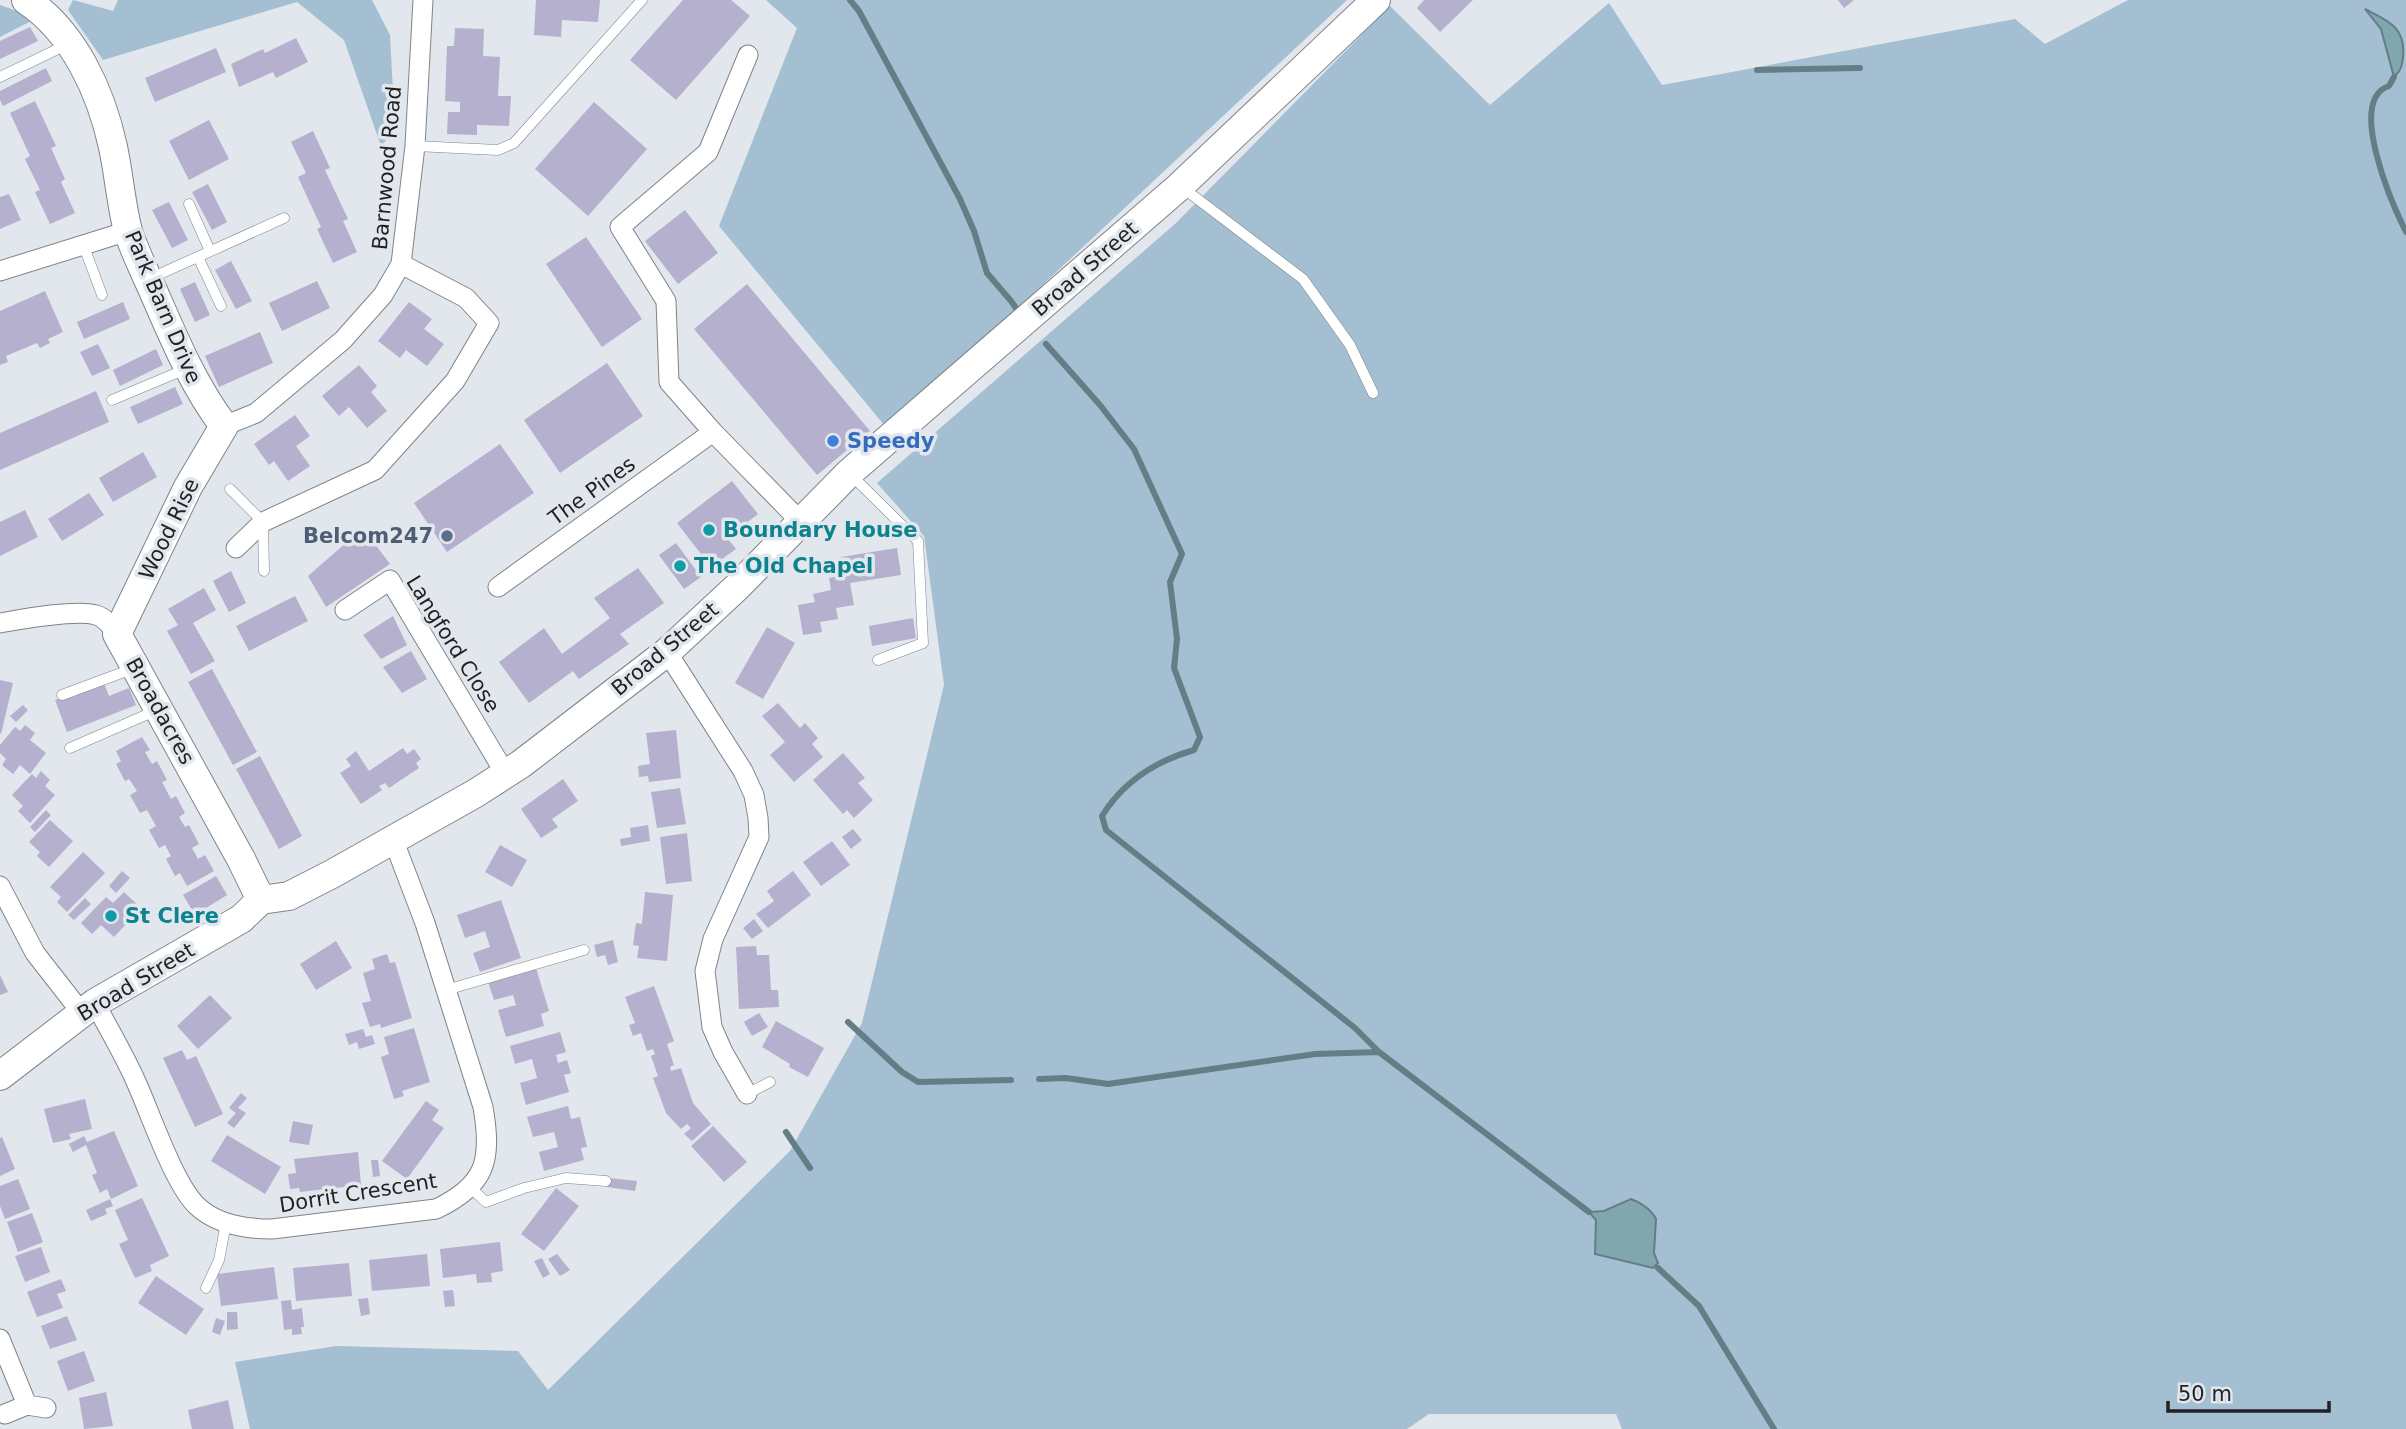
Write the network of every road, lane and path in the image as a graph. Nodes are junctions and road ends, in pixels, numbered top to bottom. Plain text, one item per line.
1 (26, 0) edge
2 (423, 0) edge
3 (642, 0) edge
4 (1376, 0) edge
5 (70, 43) junction
6 (748, 55) dead end
7 (0, 77) edge
8 (415, 146) junction
9 (1180, 186) junction
10 (189, 204) dead end
11 (284, 218) dead end
12 (128, 231) junction
13 (83, 244) junction
14 (210, 251) junction
15 (198, 257) junction
16 (401, 264) junction
17 (0, 271) edge
18 (148, 279) junction
19 (102, 295) dead end
20 (221, 306) dead end
21 (187, 369) junction
22 (1373, 393) dead end
23 (112, 400) dead end
24 (224, 426) junction
25 (713, 432) junction
26 (849, 473) junction
27 (230, 489) dead end
28 (263, 522) junction
29 (801, 522) junction
30 (236, 548) dead end
31 (264, 571) dead end
32 (498, 587) dead end
33 (345, 610) dead end
34 (0, 623) edge
35 (117, 634) junction
36 (667, 652) junction
37 (878, 660) dead end
38 (136, 668) junction
39 (62, 695) dead end
40 (159, 709) junction
41 (70, 748) dead end
42 (505, 773) junction
43 (393, 839) junction
44 (0, 886) edge
45 (261, 900) junction
46 (584, 950) dead end
47 (446, 990) junction
48 (88, 1007) junction
49 (0, 1076) edge
50 (770, 1082) dead end
51 (747, 1094) joint
52 (606, 1181) dead end
53 (471, 1188) junction
54 (226, 1223) junction
55 (206, 1288) dead end
56 (0, 1339) edge
57 (5, 1414) dead end

1 - 5 street, Park Barn Drive
2 - 8 street, Barnwood Road
3 - 8 lane
4 - 9 street, Broad Street
5 - 7 lane
5 - 12 street, Park Barn Drive
6 - 25 street
8 - 16 street, Barnwood Road
9 - 22 lane
9 - 26 street, Broad Street
10 - 14 lane
11 - 14 lane
12 - 13 street
12 - 18 street, Park Barn Drive
13 - 17 street
13 - 19 lane
14 - 15 lane
15 - 18 lane
15 - 20 lane
16 - 24 street, Barnwood Road
16 - 28 street
18 - 21 street, Park Barn Drive
21 - 23 lane
21 - 24 street, Park Barn Drive
24 - 35 street, Wood Rise
25 - 29 street
25 - 32 street, The Pines
26 - 29 street, Broad Street
26 - 37 lane
27 - 28 lane
28 - 30 street
28 - 31 lane
29 - 36 street, Broad Street
33 - 42 street, Langford Close
34 - 35 street, Broadacres
35 - 38 street, Broadacres
36 - 42 street, Broad Street
36 - 51 street
38 - 39 lane
38 - 40 street, Broadacres
40 - 41 lane
40 - 45 street, Broadacres
42 - 43 street, Broad Street
43 - 45 street, Broad Street
43 - 47 street
44 - 48 street, Dorrit Crescent
45 - 48 street, Broad Street
46 - 47 lane
47 - 53 street
48 - 49 street, Broad Street
48 - 54 street, Dorrit Crescent
50 - 51 lane
52 - 53 lane
53 - 54 street, Dorrit Crescent
54 - 55 lane
56 - 57 street

